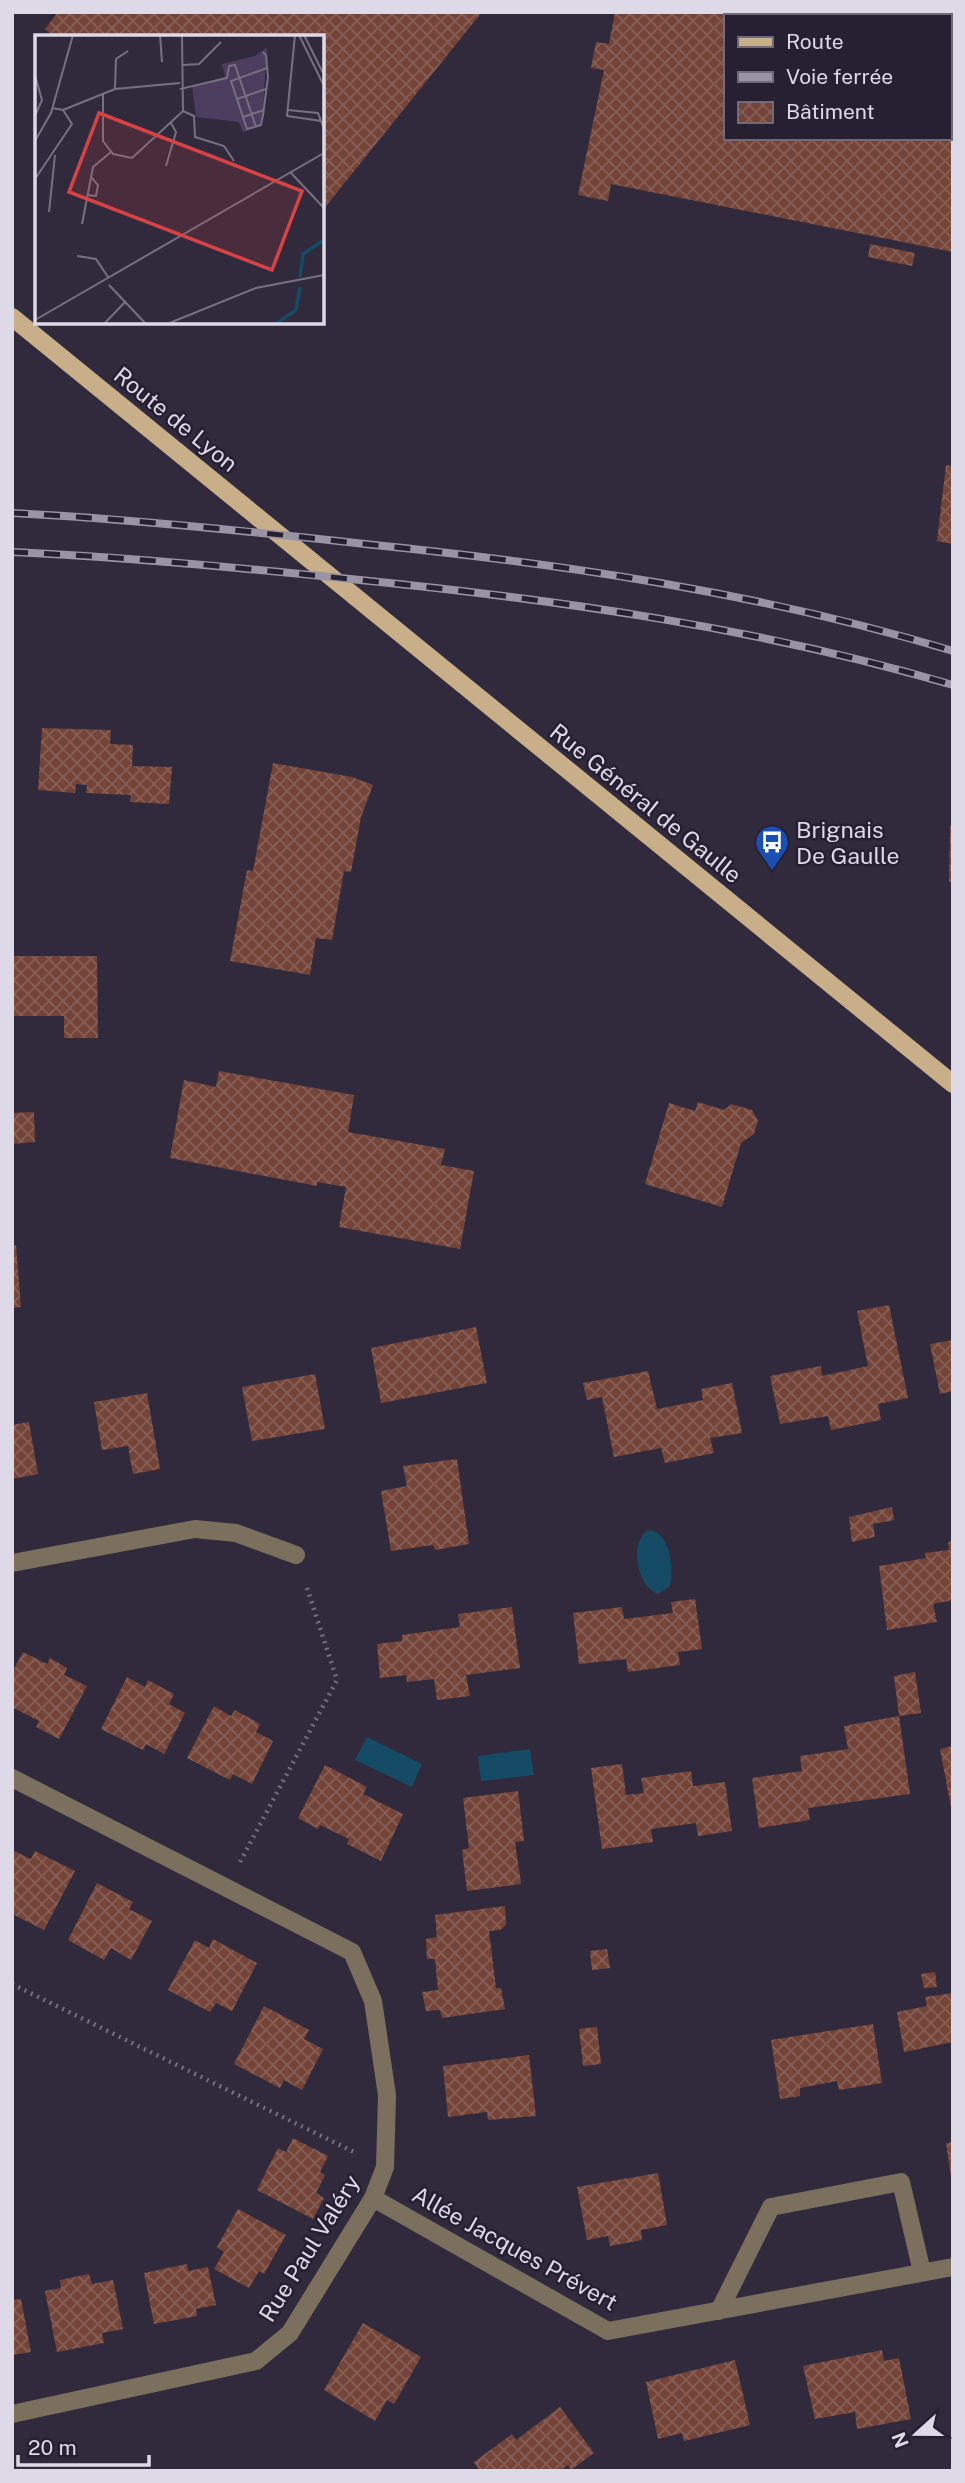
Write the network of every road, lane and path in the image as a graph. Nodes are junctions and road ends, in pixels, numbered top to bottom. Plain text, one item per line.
1 (12, 317) edge
2 (309, 559) joint
3 (953, 1084) edge
4 (296, 1555) joint
5 (12, 1563) edge
6 (12, 1778) edge
7 (227, 1888) junction
8 (12, 1984) edge
9 (385, 2167) junction
10 (373, 2198) junction
11 (953, 2267) edge
12 (922, 2272) junction
13 (719, 2311) junction
14 (12, 2414) edge

1 - 2 main road, Route de Lyon
2 - 3 main road, Rue Général de Gaulle
4 - 5 street
4 - 7 path
6 - 7 street, Rue Paul Valéry
7 - 9 street, Rue Paul Valéry
8 - 9 path
9 - 10 street, Rue Paul Valéry
10 - 13 street, Allée Jacques Prévert
10 - 14 street, Rue Paul Valéry
11 - 12 street, Allée Jacques Prévert
12 - 13 street, Allée Jacques Prévert
12 - 13 street

